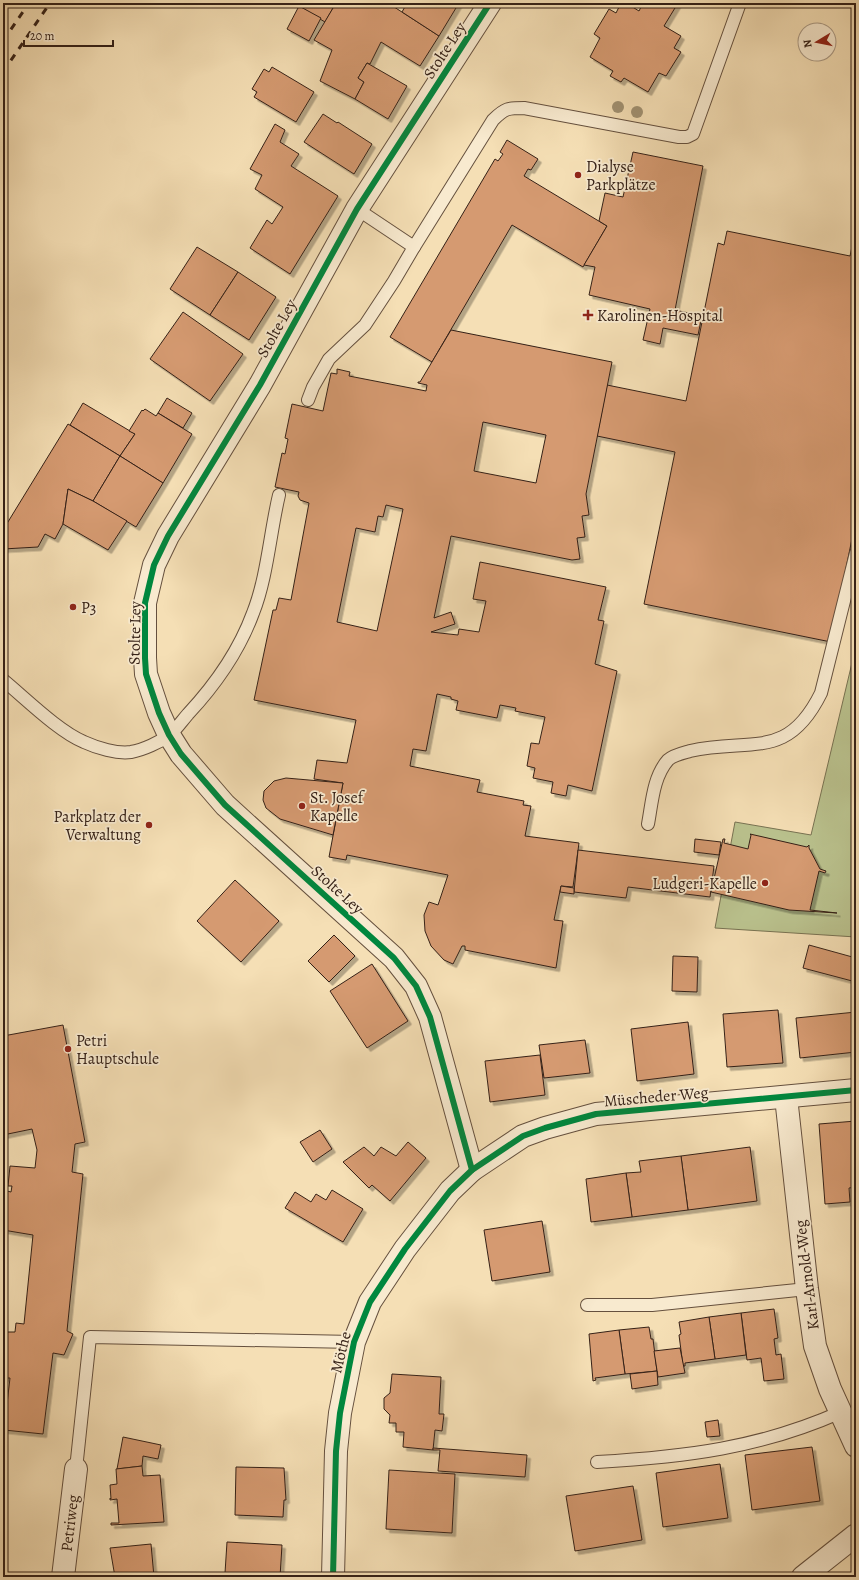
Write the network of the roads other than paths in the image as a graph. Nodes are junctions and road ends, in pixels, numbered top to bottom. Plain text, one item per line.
1 (490, 3) edge
2 (740, 3) edge
3 (357, 209) junction
4 (414, 247) junction
5 (308, 400) dead end
6 (280, 495) dead end
7 (856, 553) edge
8 (3, 680) edge
9 (169, 735) junction
10 (648, 824) dead end
11 (856, 1090) edge
12 (786, 1097) junction
13 (472, 1170) junction
14 (807, 1289) junction
15 (587, 1305) dead end
16 (354, 1342) junction
17 (841, 1412) junction
18 (856, 1446) edge
19 (597, 1462) dead end
20 (76, 1469) joint
21 (856, 1535) edge
22 (63, 1577) edge
23 (333, 1577) edge
24 (803, 1577) edge

1 - 3 street, Stolte Ley
2 - 4 lane
3 - 4 lane
3 - 9 street, Stolte Ley
4 - 5 lane
6 - 9 lane
7 - 10 lane
8 - 9 lane
9 - 13 street, Stolte Ley
11 - 12 street, Müscheder Weg
12 - 13 street, Müscheder Weg
12 - 14 street, Karl-Arnold-Weg
13 - 16 street, Möthe
14 - 15 lane
14 - 17 street, Karl-Arnold-Weg
16 - 20 lane
16 - 23 street, Möthe
17 - 18 street, Karl-Arnold-Weg
17 - 19 lane
20 - 22 street, Petriweg
21 - 24 street

